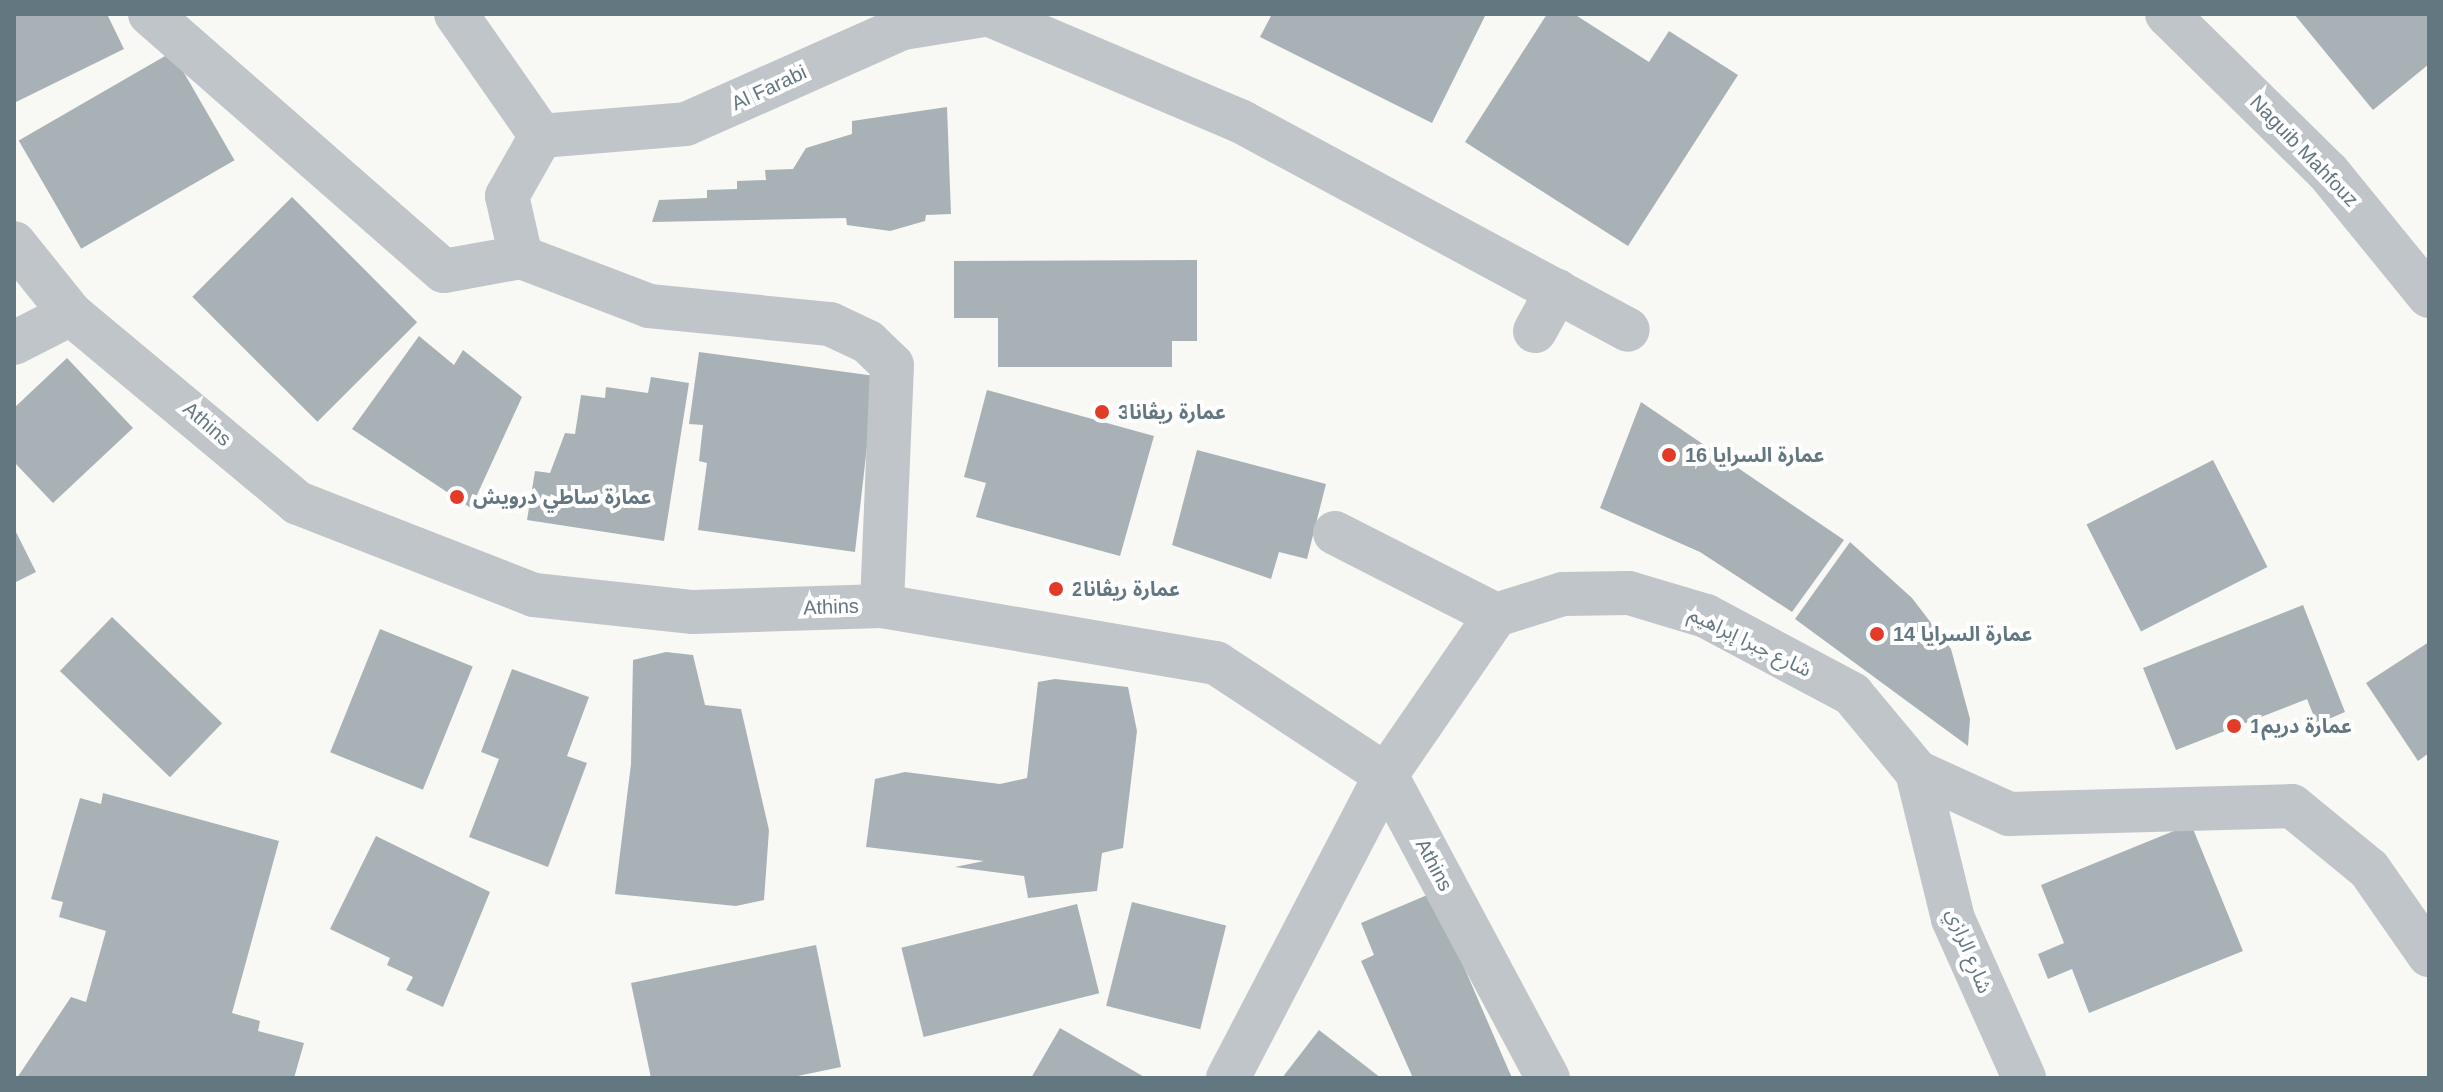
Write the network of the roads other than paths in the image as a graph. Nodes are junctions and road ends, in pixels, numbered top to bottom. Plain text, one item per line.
1 (150, 14) edge
2 (456, 14) edge
3 (2167, 14) edge
4 (990, 15) edge
5 (541, 136) junction
6 (14, 243) edge
7 (521, 257) junction
8 (1557, 291) junction
9 (2429, 296) edge
10 (71, 314) junction
11 (1628, 330) dead end
12 (1535, 331) dead end
13 (14, 343) edge
14 (1335, 533) dead end
15 (882, 606) junction
16 (1496, 615) junction
17 (1917, 772) junction
18 (1386, 775) junction
19 (2429, 955) edge
20 (1228, 1078) edge
21 (1548, 1078) edge
22 (2024, 1078) edge

1 - 7 street
2 - 5 street
3 - 9 street, Naguib Mahfouz
4 - 5 street, Al Farabi
4 - 8 street
5 - 7 street
6 - 10 street, Athins
7 - 15 street
8 - 11 street
8 - 12 street
10 - 13 street
10 - 15 street, Athins
14 - 16 street
15 - 18 street, Athins
16 - 17 street, شارع جبرا إبراهيم
16 - 18 street
17 - 19 street, شارع جبرا إبراهيم
17 - 22 street, شارع الرازي
18 - 20 street
18 - 21 street, Athins

